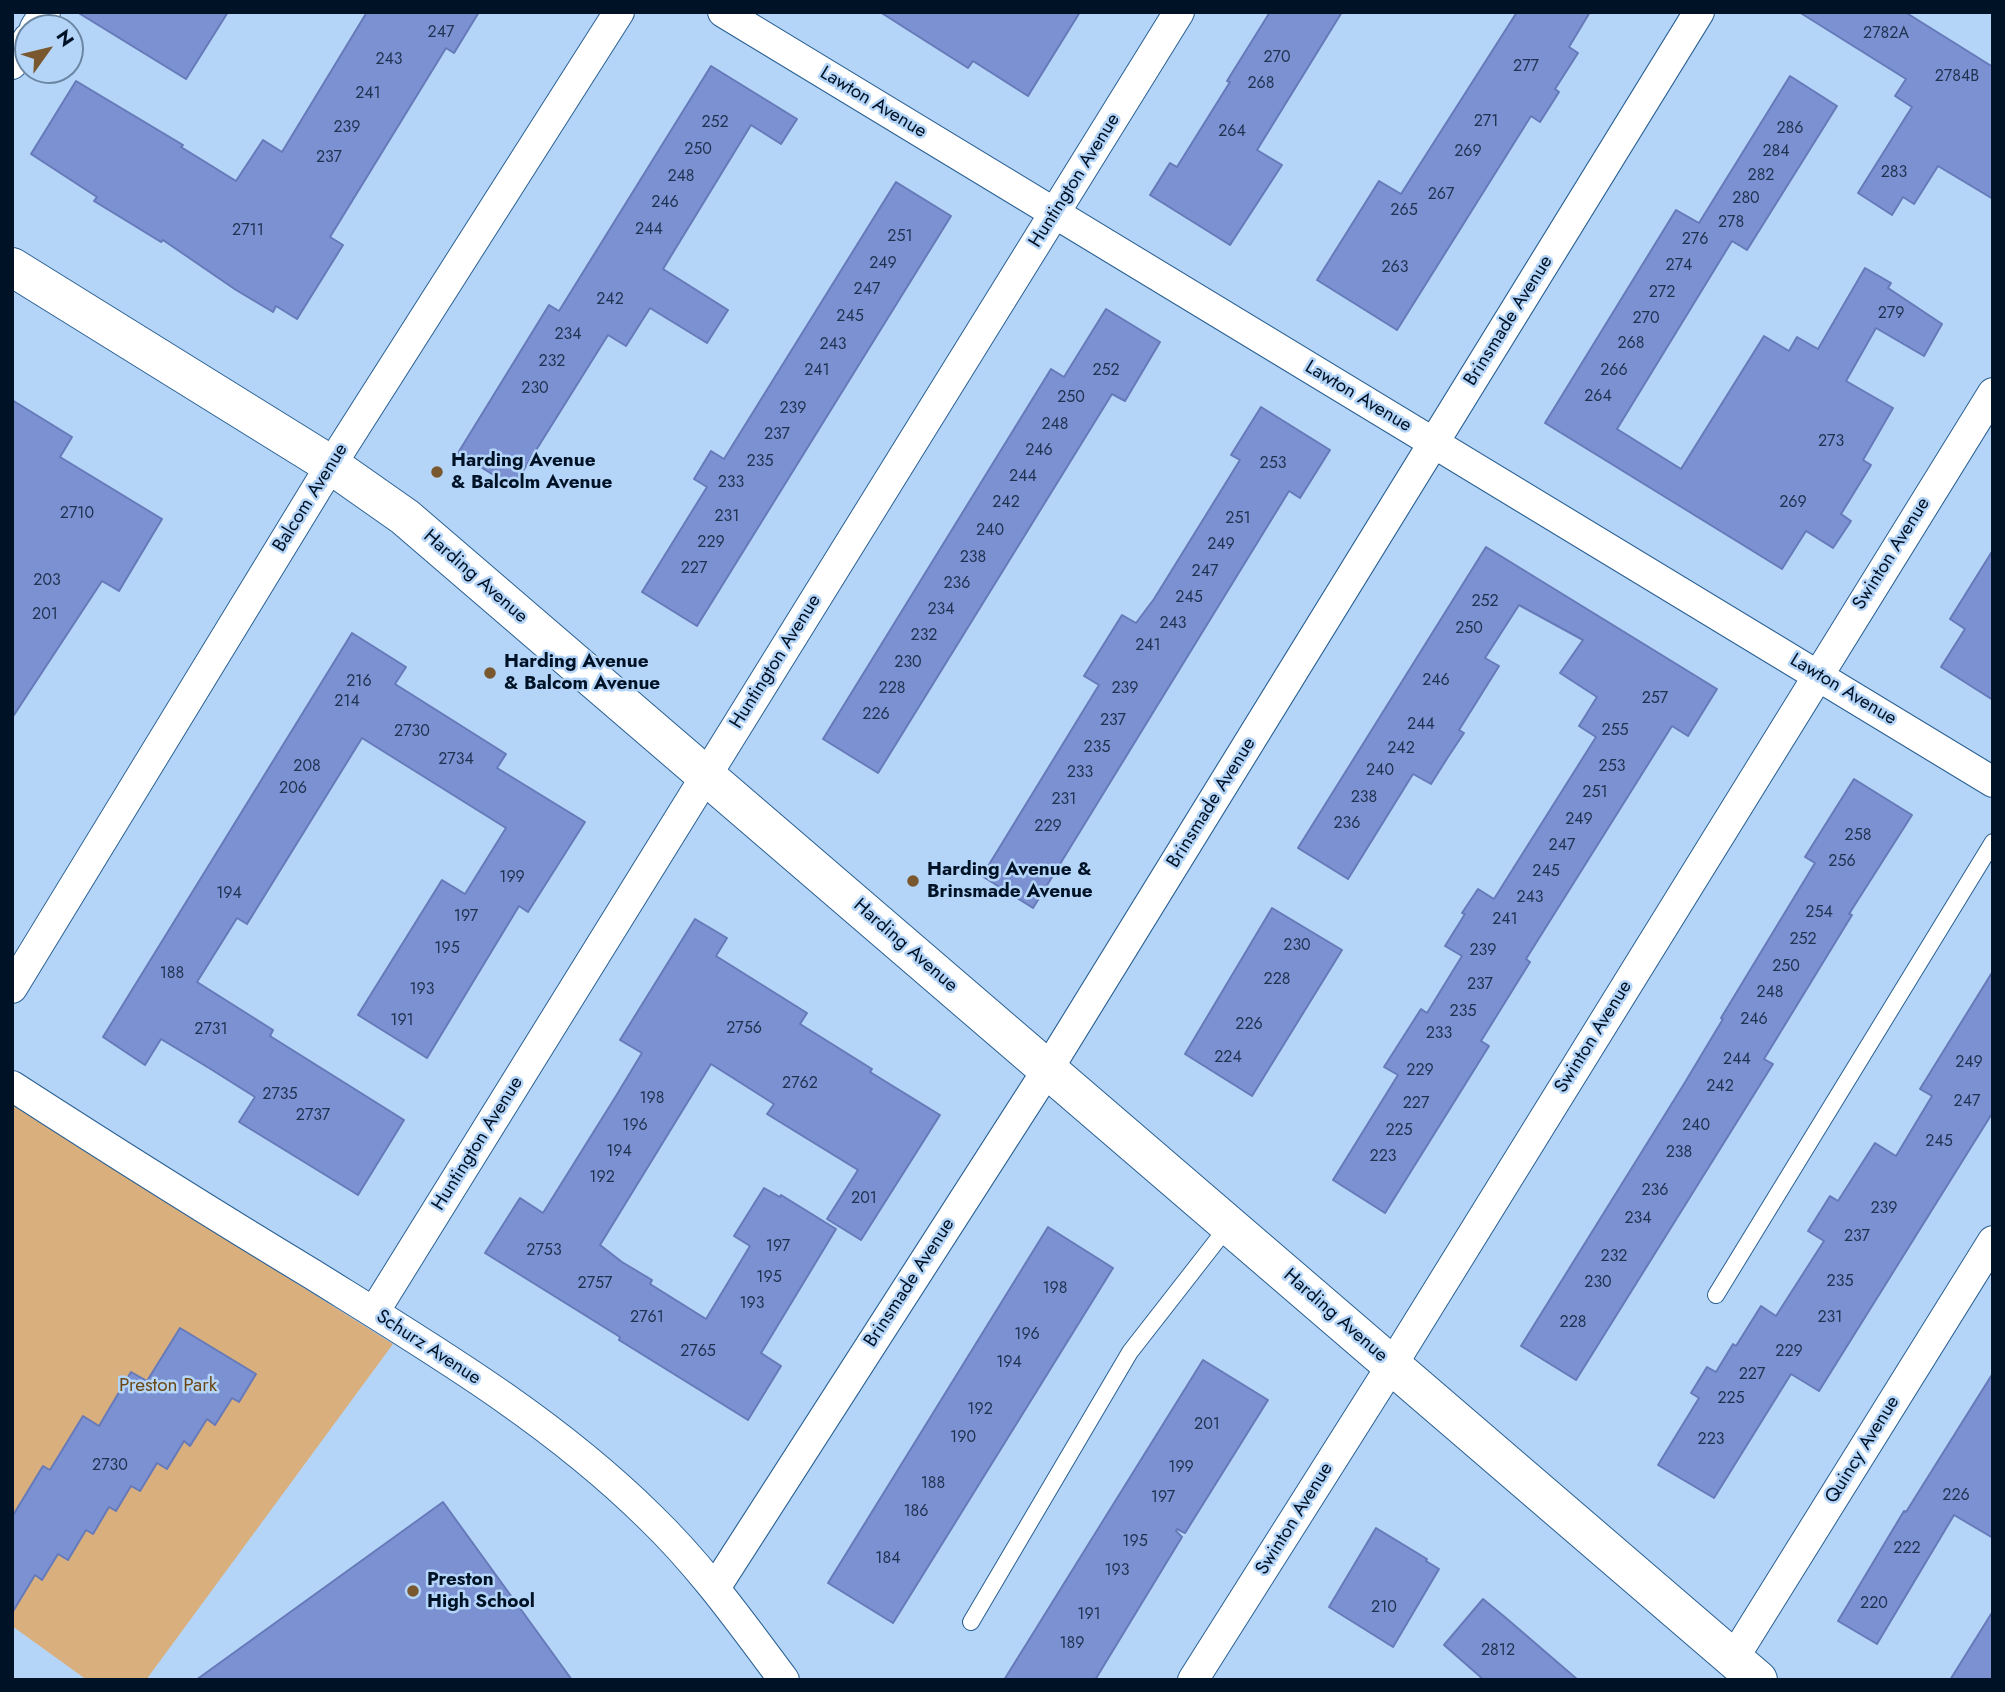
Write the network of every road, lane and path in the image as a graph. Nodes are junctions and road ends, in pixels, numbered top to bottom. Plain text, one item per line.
1 (619, 12) edge
2 (723, 12) edge
3 (1179, 12) edge
4 (1699, 12) edge
5 (1056, 212) junction
6 (12, 267) edge
7 (1993, 393) edge
8 (1434, 443) junction
9 (331, 465) junction
10 (1817, 674) junction
11 (706, 775) junction
12 (1993, 782) edge
13 (1993, 842) edge
14 (12, 988) edge
15 (1048, 1069) junction
16 (12, 1086) edge
17 (1229, 1225) junction
18 (1993, 1241) edge
19 (1716, 1295) dead end
20 (373, 1312) junction
21 (1392, 1365) junction
22 (715, 1588) junction
23 (971, 1622) dead end
24 (1745, 1669) edge
25 (784, 1680) edge
26 (1193, 1680) edge

1 - 9 street, Balcom Avenue
2 - 5 street, Lawton Avenue
3 - 5 street, Huntington Avenue
4 - 8 street, Brinsmade Avenue
5 - 8 street, Lawton Avenue
5 - 11 street, Huntington Avenue
6 - 9 street, Harding Avenue
7 - 10 street, Swinton Avenue
8 - 10 street, Lawton Avenue
8 - 15 street, Brinsmade Avenue
9 - 11 street, Harding Avenue
9 - 14 street, Balcom Avenue
10 - 12 street, Lawton Avenue
10 - 21 street, Swinton Avenue
11 - 15 street, Harding Avenue
11 - 20 street, Huntington Avenue
13 - 19 lane
15 - 17 street, Harding Avenue
15 - 22 street, Brinsmade Avenue
16 - 20 street, Schurz Avenue
17 - 21 street, Harding Avenue
17 - 23 lane
18 - 24 street, Quincy Avenue
20 - 22 street, Schurz Avenue
21 - 24 street, Harding Avenue
21 - 26 street, Swinton Avenue
22 - 25 street, Schurz Avenue

